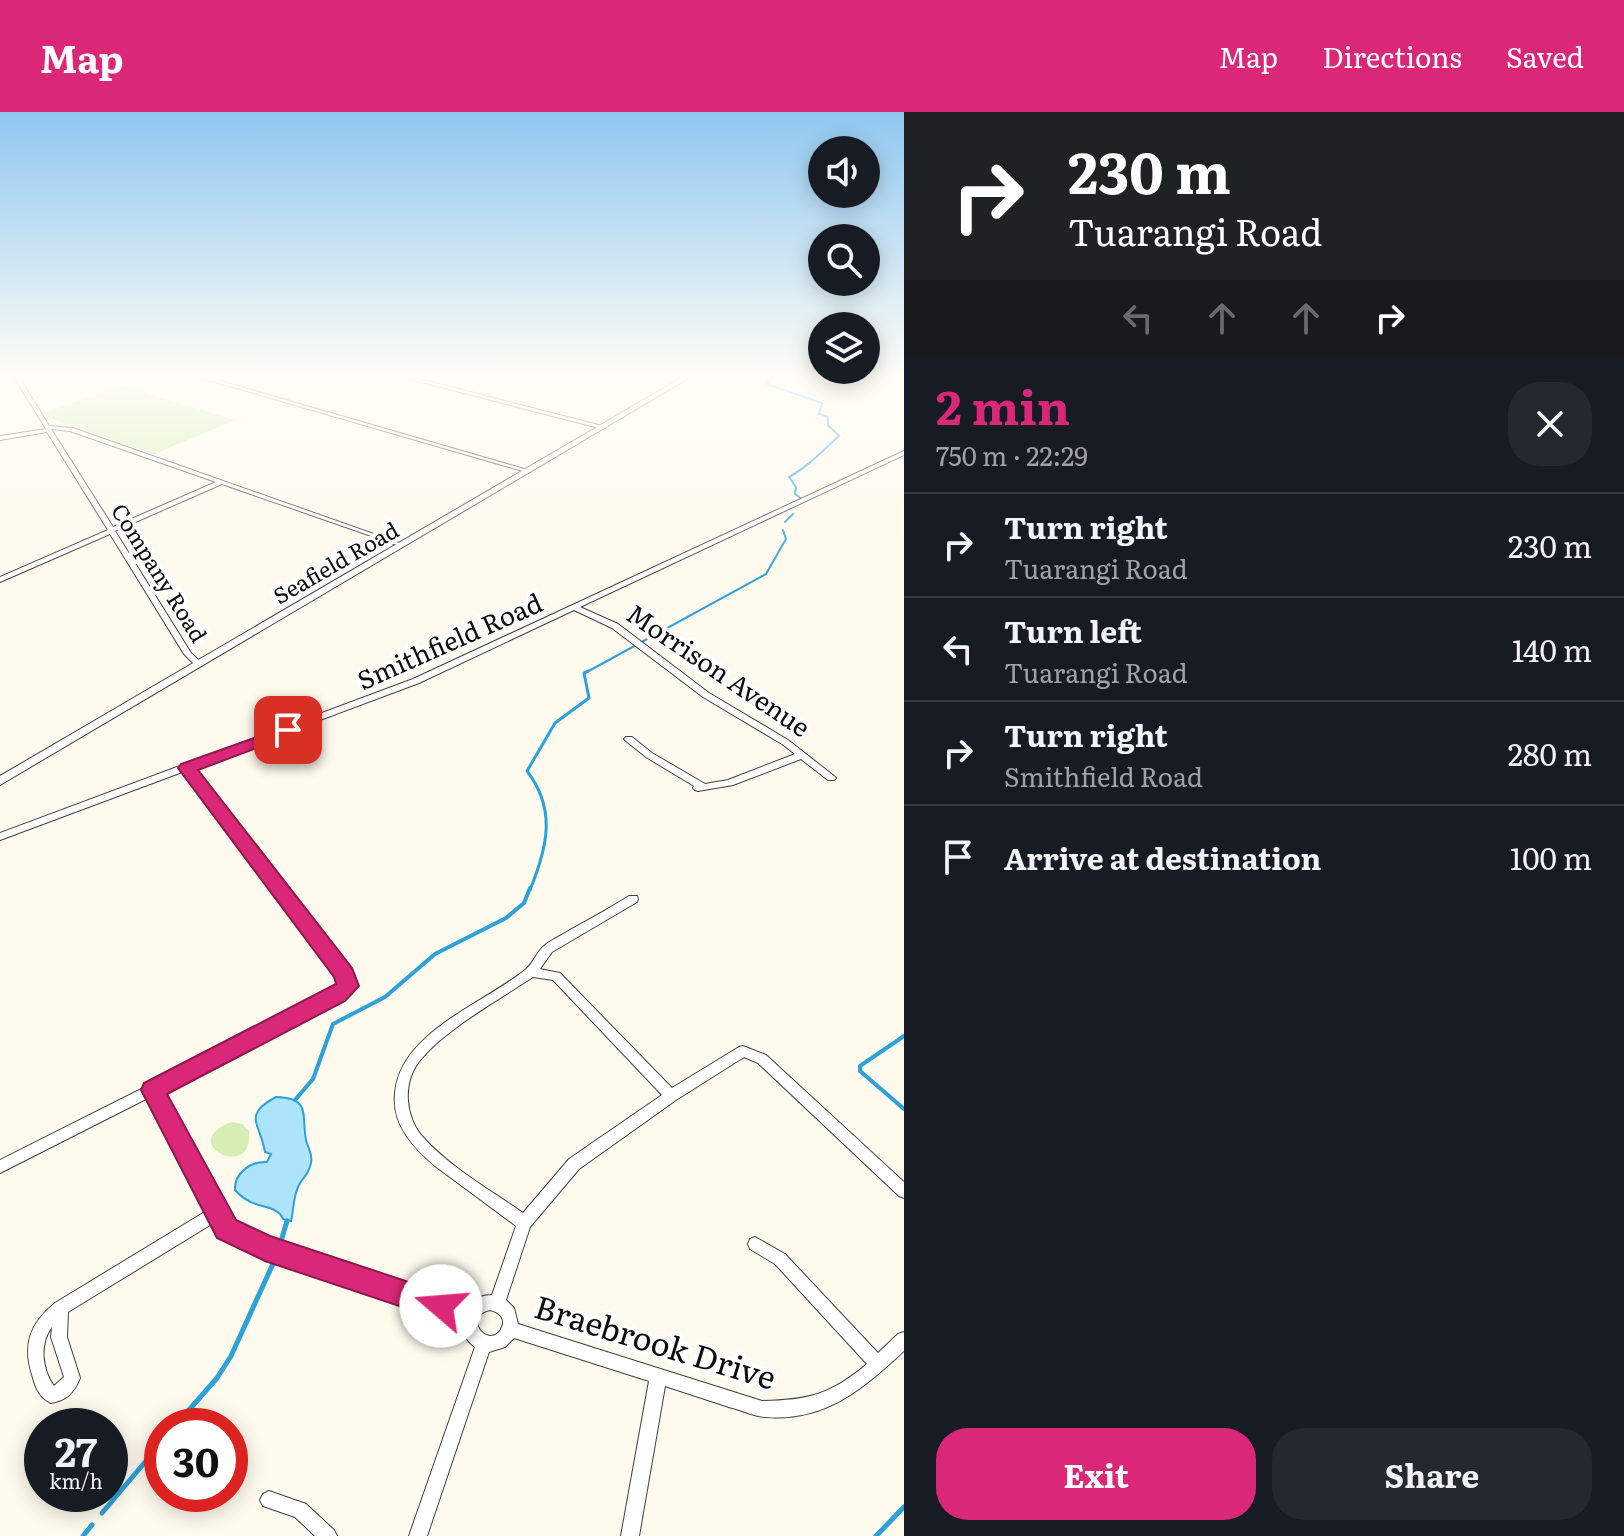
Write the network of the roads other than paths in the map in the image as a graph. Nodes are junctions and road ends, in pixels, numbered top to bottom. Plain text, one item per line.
1 (56, 441) edge
2 (106, 441) edge
3 (425, 441) edge
4 (578, 441) edge
5 (904, 453) edge
6 (528, 471) junction
7 (221, 482) junction
8 (111, 531) junction
9 (402, 545) junction
10 (0, 580) edge
11 (575, 608) junction
12 (199, 664) junction
13 (629, 739) dead end
14 (802, 755) junction
15 (187, 768) junction
16 (831, 778) dead end
17 (0, 781) edge
18 (0, 837) edge
19 (633, 899) dead end
20 (531, 972) junction
21 (153, 1090) junction
22 (671, 1096) junction
23 (0, 1167) edge
24 (904, 1191) edge
25 (217, 1213) junction
26 (524, 1223) junction
27 (755, 1244) dead end
28 (497, 1302) junction
29 (60, 1308) junction
30 (470, 1316) junction
31 (510, 1329) junction
32 (904, 1340) edge
33 (484, 1343) junction
34 (878, 1364) junction
35 (658, 1378) junction
36 (269, 1500) dead end
37 (328, 1536) edge
38 (418, 1536) edge
39 (630, 1536) edge

1 - 8 street, Company Road
2 - 7 street
3 - 6 street
4 - 6 street, Seafield Road
5 - 11 street, Smithfield Road
6 - 9 street, Seafield Road
7 - 8 street
7 - 9 street
8 - 10 street
8 - 12 street, Company Road
9 - 12 street, Seafield Road
11 - 14 street, Morrison Avenue
11 - 15 street, Smithfield Road
12 - 17 street, Seafield Road
13 - 14 street
14 - 16 street, Morrison Avenue
15 - 18 street, Smithfield Road
15 - 21 street
19 - 20 street
20 - 22 street
20 - 26 street
21 - 23 street
21 - 25 street
22 - 24 street, Braebrook Drive
22 - 26 street, Braebrook Drive
25 - 29 street
25 - 30 street
26 - 28 street, Braebrook Drive
27 - 34 street
28 - 30 street
28 - 31 street
29 - 29 street
30 - 33 street
31 - 33 street
31 - 35 street, Braebrook Drive
32 - 34 street, Braebrook Drive
33 - 38 street
34 - 35 street, Braebrook Drive
35 - 39 street
36 - 37 street

